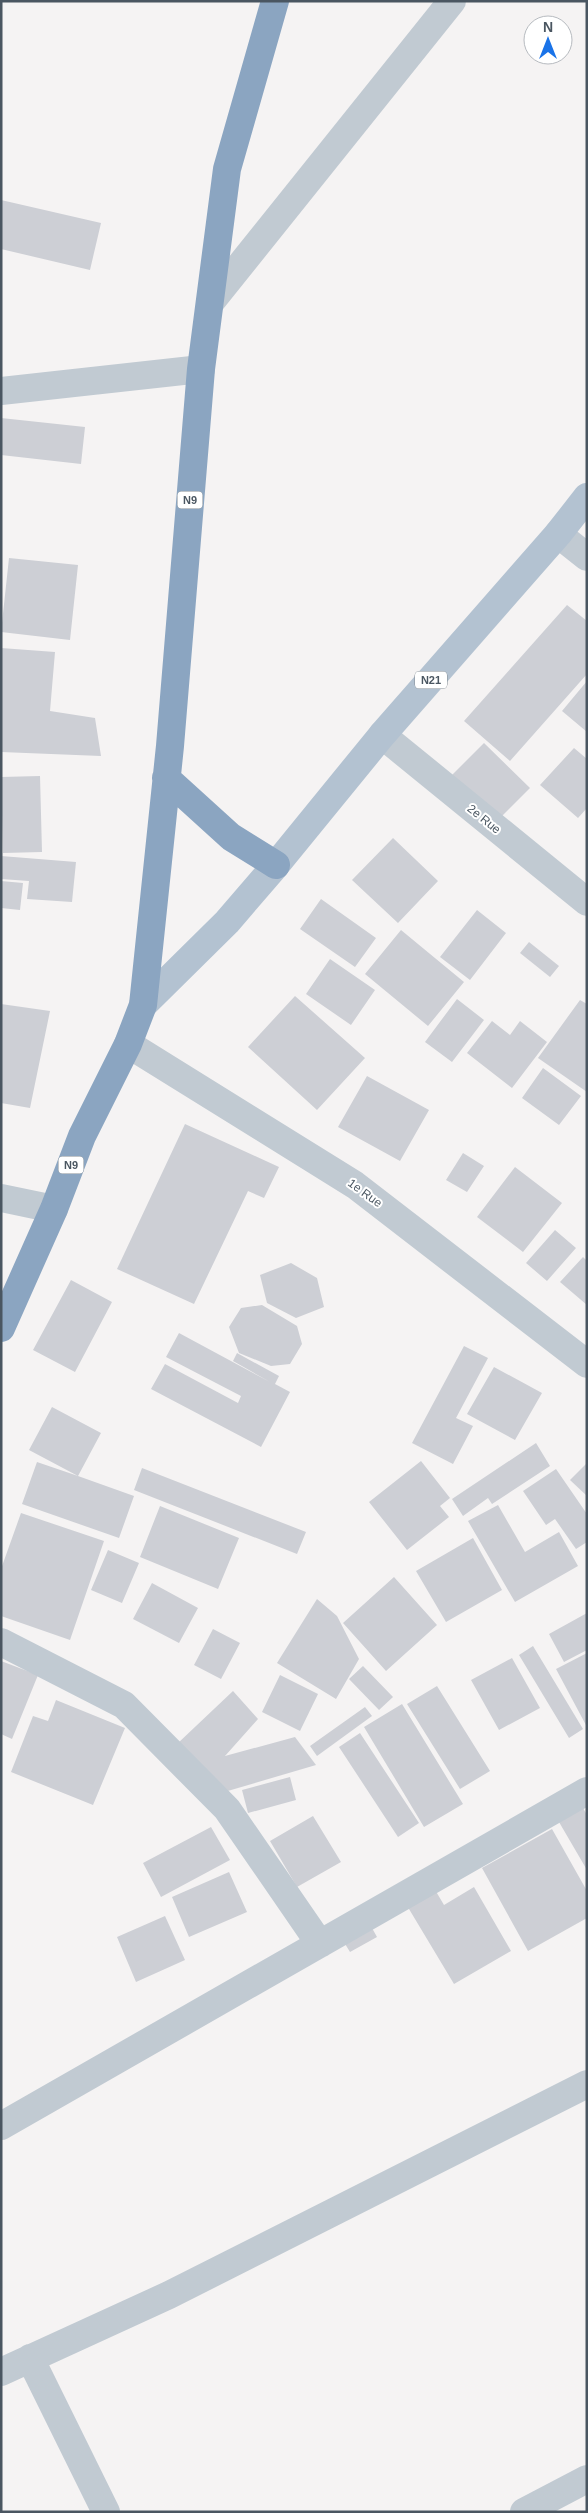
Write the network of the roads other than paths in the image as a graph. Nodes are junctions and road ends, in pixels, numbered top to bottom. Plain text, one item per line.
1 (275, 1) edge
2 (452, 1) edge
3 (210, 303) junction
4 (201, 369) junction
5 (1, 391) edge
6 (587, 497) edge
7 (558, 534) junction
8 (587, 557) edge
9 (382, 735) junction
10 (166, 778) junction
11 (276, 865) junction
12 (587, 902) edge
13 (144, 1005) junction
14 (128, 1044) junction
15 (1, 1198) edge
16 (54, 1209) junction
17 (1, 1328) edge
18 (587, 1364) edge
19 (1, 1642) edge
20 (587, 1790) edge
21 (320, 1944) junction
22 (587, 2084) edge
23 (1, 2126) edge
24 (30, 2358) junction
25 (1, 2372) edge
26 (587, 2479) edge
27 (106, 2512) edge
28 (524, 2512) edge

1 - 3 highway, N9
2 - 3 street
3 - 4 highway, N9
4 - 5 street
4 - 10 highway, N9
6 - 7 main road, N21
7 - 8 street
7 - 9 main road, N21
9 - 11 main road, N21
9 - 12 street, 2e Rue
10 - 11 highway
10 - 13 highway, N9
11 - 13 main road, N21
13 - 14 highway, N9
14 - 16 highway, N9
14 - 18 street, 1e Rue
15 - 16 street
16 - 17 highway, N9
19 - 21 street
20 - 21 street
21 - 23 street
22 - 24 street
24 - 25 street
24 - 27 street
26 - 28 street

